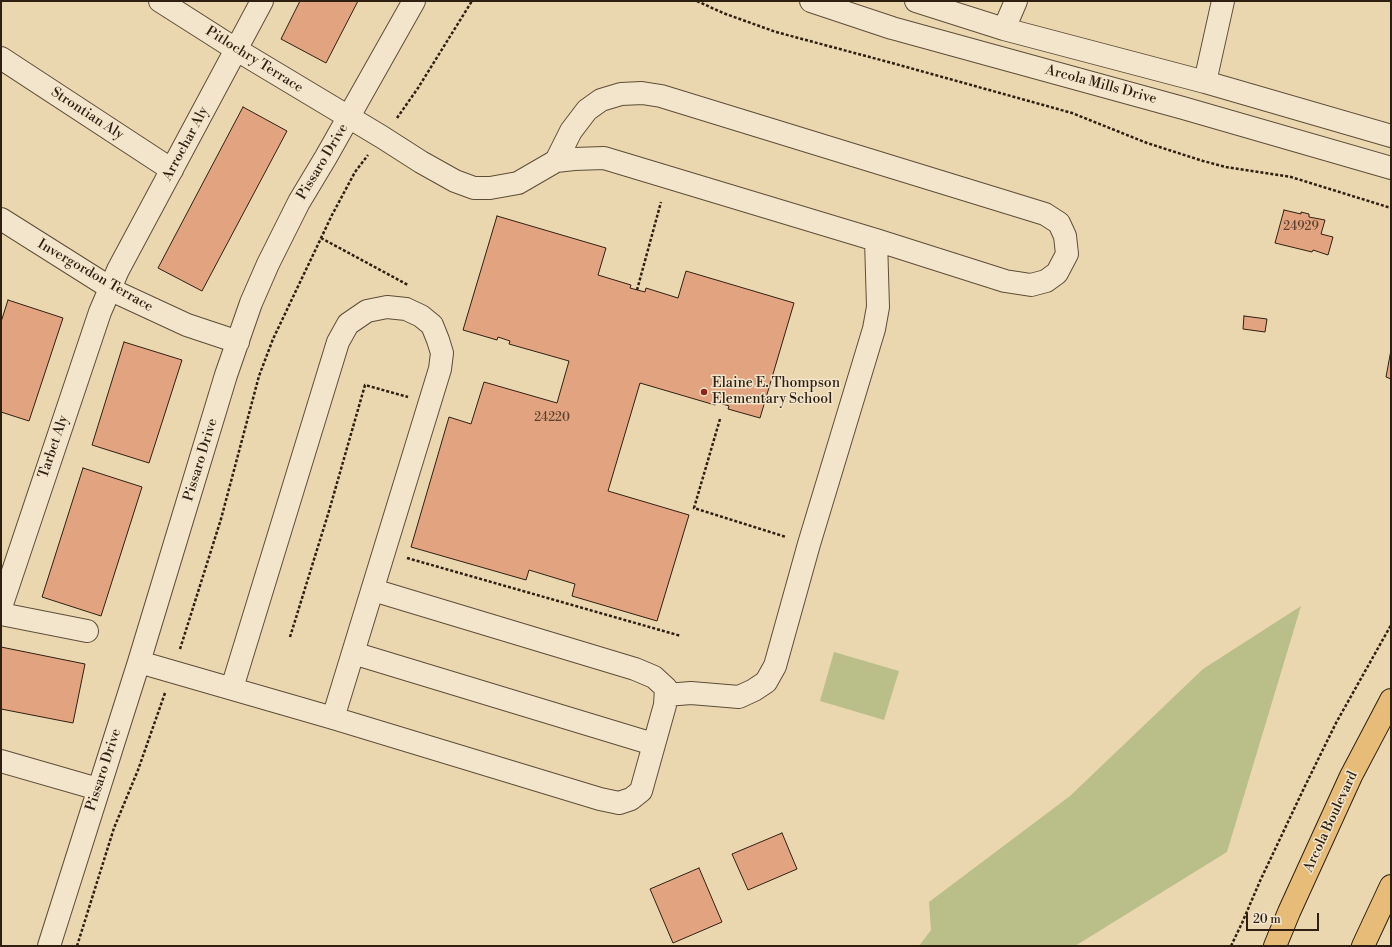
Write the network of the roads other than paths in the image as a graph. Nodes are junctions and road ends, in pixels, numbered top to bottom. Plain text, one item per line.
1 (160, 1) edge
2 (262, 1) edge
3 (414, 1) edge
4 (810, 1) edge
5 (916, 1) edge
6 (1016, 1) edge
7 (1223, 1) edge
8 (1004, 28) junction
9 (237, 50) junction
10 (1, 58) edge
11 (1205, 82) junction
12 (349, 118) junction
13 (1391, 136) edge
14 (556, 161) junction
15 (1391, 168) edge
16 (172, 170) junction
17 (1, 219) edge
18 (876, 240) junction
19 (110, 287) junction
20 (238, 342) junction
21 (373, 590) junction
22 (1, 607) edge
23 (1, 614) edge
24 (87, 631) dead end
25 (353, 653) junction
26 (140, 662) junction
27 (232, 688) junction
28 (666, 695) junction
29 (1391, 700) edge
30 (333, 718) junction
31 (653, 744) junction
32 (1, 761) edge
33 (98, 789) junction
34 (1391, 886) edge
35 (49, 946) edge
36 (1275, 946) edge
37 (1363, 946) edge

1 - 9 street, Pitlochry Terrace
2 - 9 street, Arrochar Aly
3 - 12 street, Pissaro Drive
4 - 15 street, Arcola Mills Drive
5 - 8 street
6 - 8 street
7 - 11 street
8 - 11 street
9 - 12 street, Pitlochry Terrace
9 - 16 street, Arrochar Aly
10 - 16 street, Strontian Aly
11 - 13 street
12 - 14 street, Pitlochry Terrace
12 - 20 street, Pissaro Drive
14 - 18 street
14 - 18 street
16 - 19 street, Arrochar Aly
17 - 19 street, Invergordon Terrace
18 - 28 street
19 - 20 street, Invergordon Terrace
19 - 22 street, Tarbet Aly
20 - 26 street, Pissaro Drive
21 - 25 street
21 - 27 street
21 - 28 street
23 - 24 street
25 - 30 street
25 - 31 street
26 - 27 street
26 - 33 street, Pissaro Drive
27 - 30 street
28 - 31 street
29 - 36 main road, Arcola Boulevard
30 - 31 street
32 - 33 street
33 - 35 street, Pissaro Drive
34 - 37 main road

